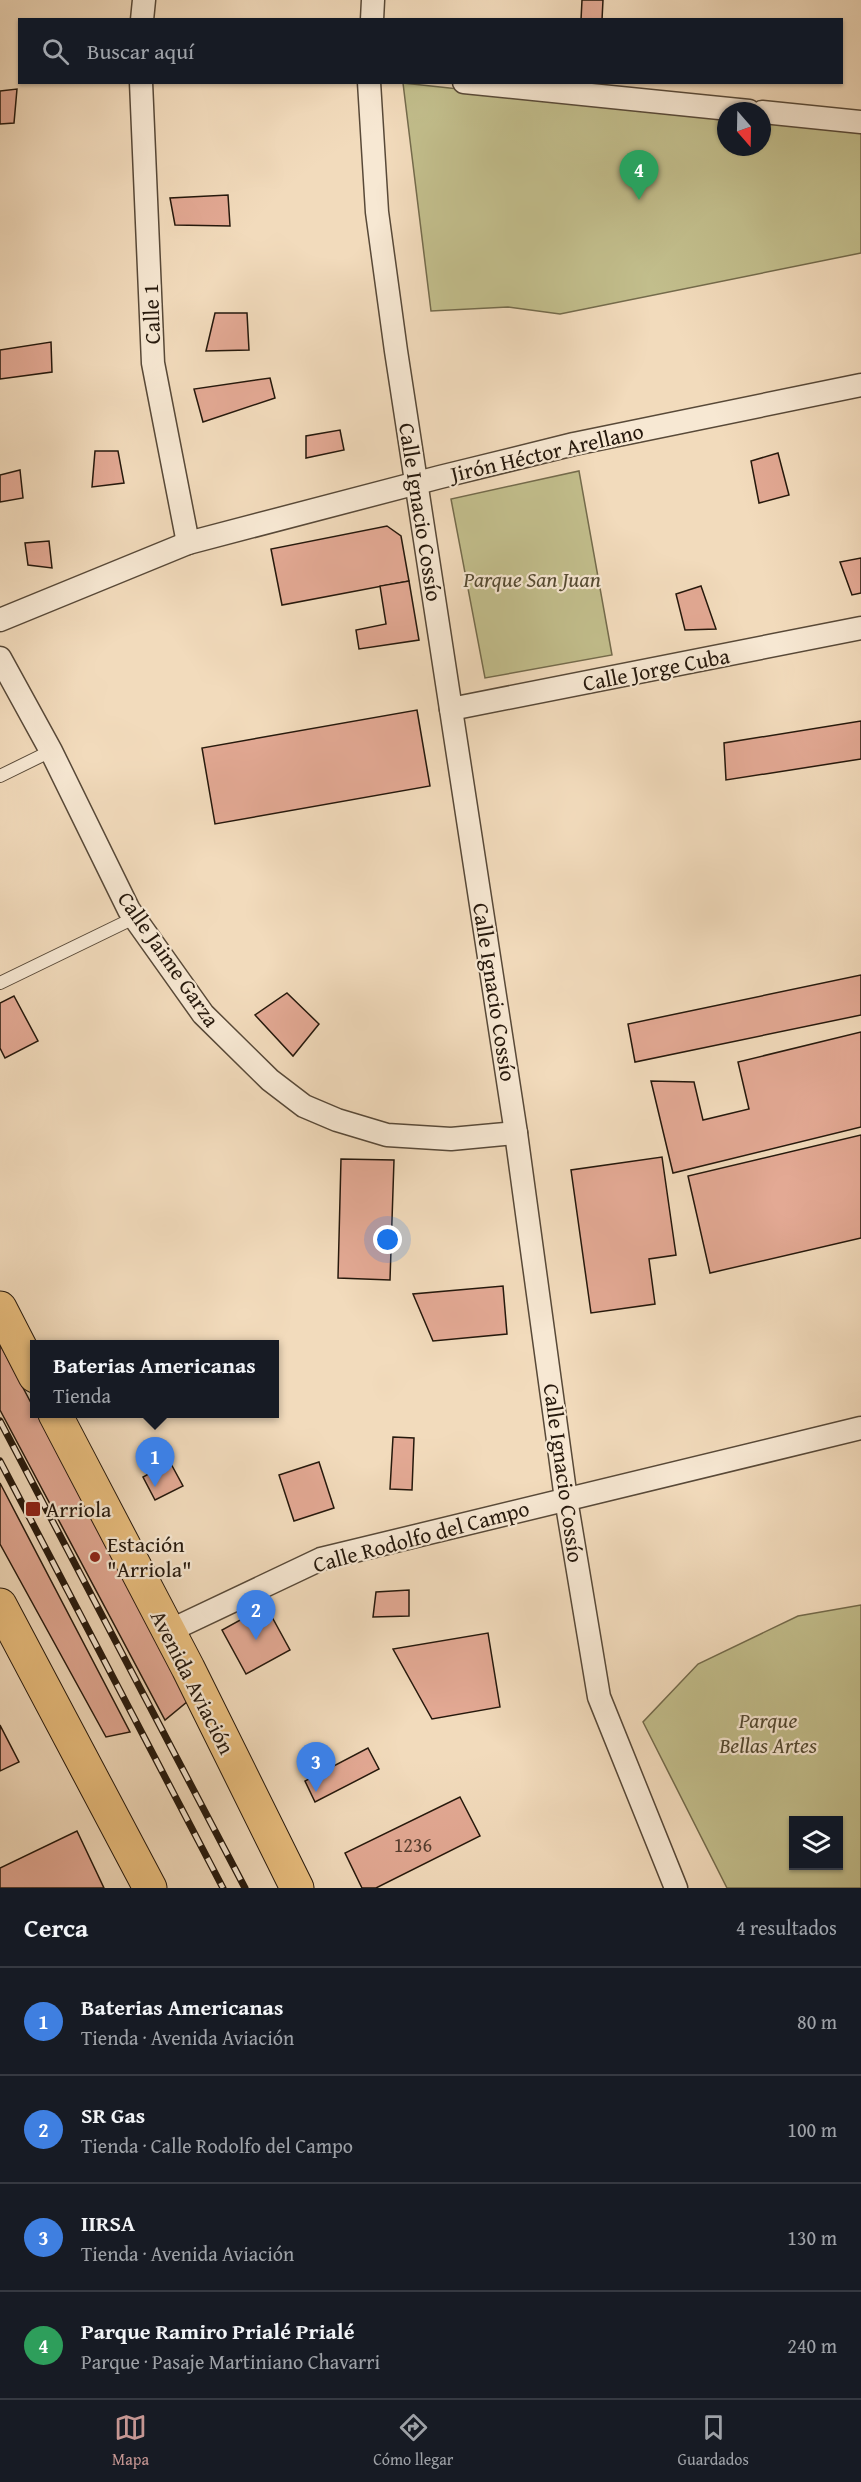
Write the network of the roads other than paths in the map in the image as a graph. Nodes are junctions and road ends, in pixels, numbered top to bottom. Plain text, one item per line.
1 (144, 0) edge
2 (373, 0) edge
3 (142, 18) edge
4 (372, 18) edge
5 (141, 84) edge
6 (369, 84) edge
7 (484, 84) edge
8 (717, 108) edge
9 (771, 113) edge
10 (861, 122) edge
11 (861, 385) edge
12 (416, 484) junction
13 (188, 543) junction
14 (0, 620) edge
15 (861, 628) edge
16 (0, 658) edge
17 (451, 709) junction
18 (51, 752) junction
19 (0, 776) edge
20 (134, 918) junction
21 (0, 983) edge
22 (516, 1133) junction
23 (0, 1308) edge
24 (30, 1366) edge
25 (58, 1418) edge
26 (861, 1428) edge
27 (566, 1499) junction
28 (0, 1605) edge
29 (167, 1632) junction
30 (150, 1888) edge
31 (297, 1888) edge
32 (676, 1888) edge

1 - 3 street
2 - 4 street
5 - 13 street, Calle 1
6 - 12 street, Calle Ignacio Cossío
7 - 8 street
9 - 10 street
11 - 12 street, Jirón Héctor Arellano
12 - 13 street, Jirón Héctor Arellano
12 - 17 street, Calle Ignacio Cossío
13 - 14 street, Jirón Héctor Arellano
15 - 17 street, Calle Jorge Cuba
16 - 18 street, Calle Jaime Garza
17 - 22 street, Calle Ignacio Cossío
18 - 19 lane
18 - 20 street, Calle Jaime Garza
20 - 21 lane
20 - 22 street, Calle Jaime Garza
22 - 27 street, Calle Ignacio Cossío
23 - 24 main road
25 - 29 main road, Avenida Aviación
26 - 27 street, Calle Rodolfo del Campo
27 - 29 street, Calle Rodolfo del Campo
27 - 32 street, Calle Ignacio Cossío
28 - 30 main road
29 - 31 main road, Avenida Aviación

